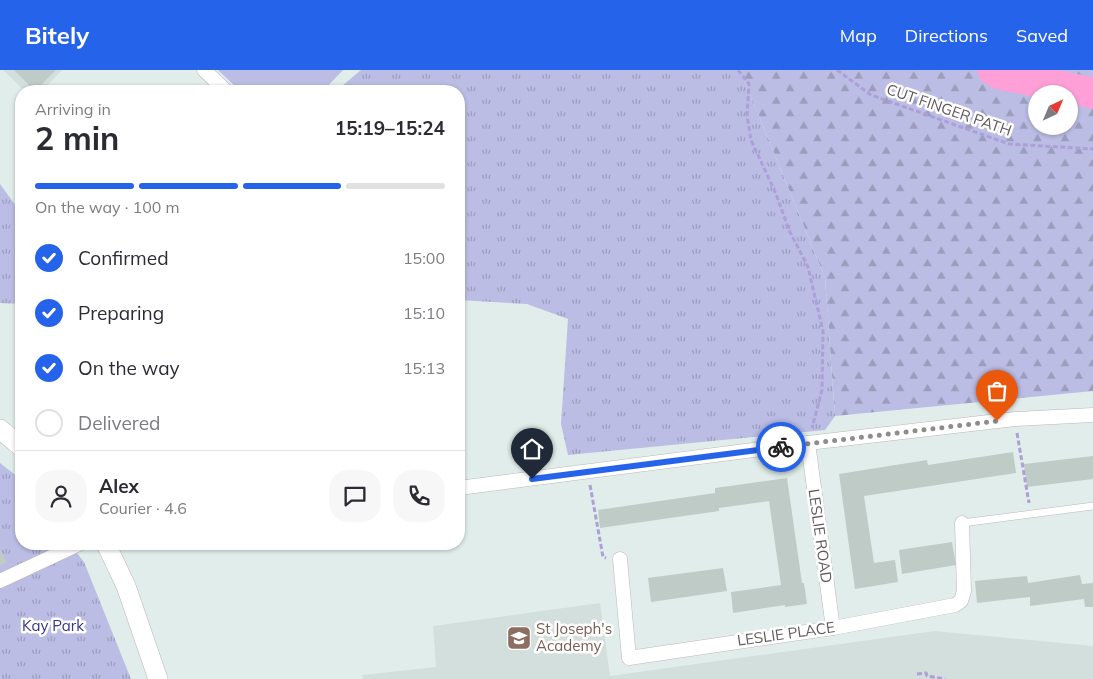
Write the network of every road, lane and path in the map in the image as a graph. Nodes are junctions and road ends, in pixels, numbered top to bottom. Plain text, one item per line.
1 (204, 70) edge
2 (738, 70) edge
3 (837, 70) edge
4 (220, 85) edge
5 (1093, 149) edge
6 (1093, 415) edge
7 (1015, 419) junction
8 (0, 429) edge
9 (15, 442) edge
10 (808, 443) junction
11 (588, 472) junction
12 (465, 487) edge
13 (1093, 506) edge
14 (1030, 514) junction
15 (962, 523) joint
16 (66, 550) edge
17 (109, 550) edge
18 (620, 562) joint
19 (0, 581) edge
20 (833, 628) junction
21 (917, 674) dead end
22 (927, 678) edge
23 (158, 679) edge
24 (945, 679) edge

1 - 4 street
2 - 10 path
3 - 5 path, CUT FINGER PATH
6 - 7 street
7 - 10 street
7 - 14 path
8 - 9 main road
10 - 11 street
10 - 20 street, LESLIE ROAD
11 - 12 street
11 - 18 path
13 - 14 lane
14 - 15 lane
15 - 20 street, LESLIE PLACE
16 - 19 street
17 - 23 main road
18 - 20 street, LESLIE PLACE
21 - 22 path
22 - 24 path

